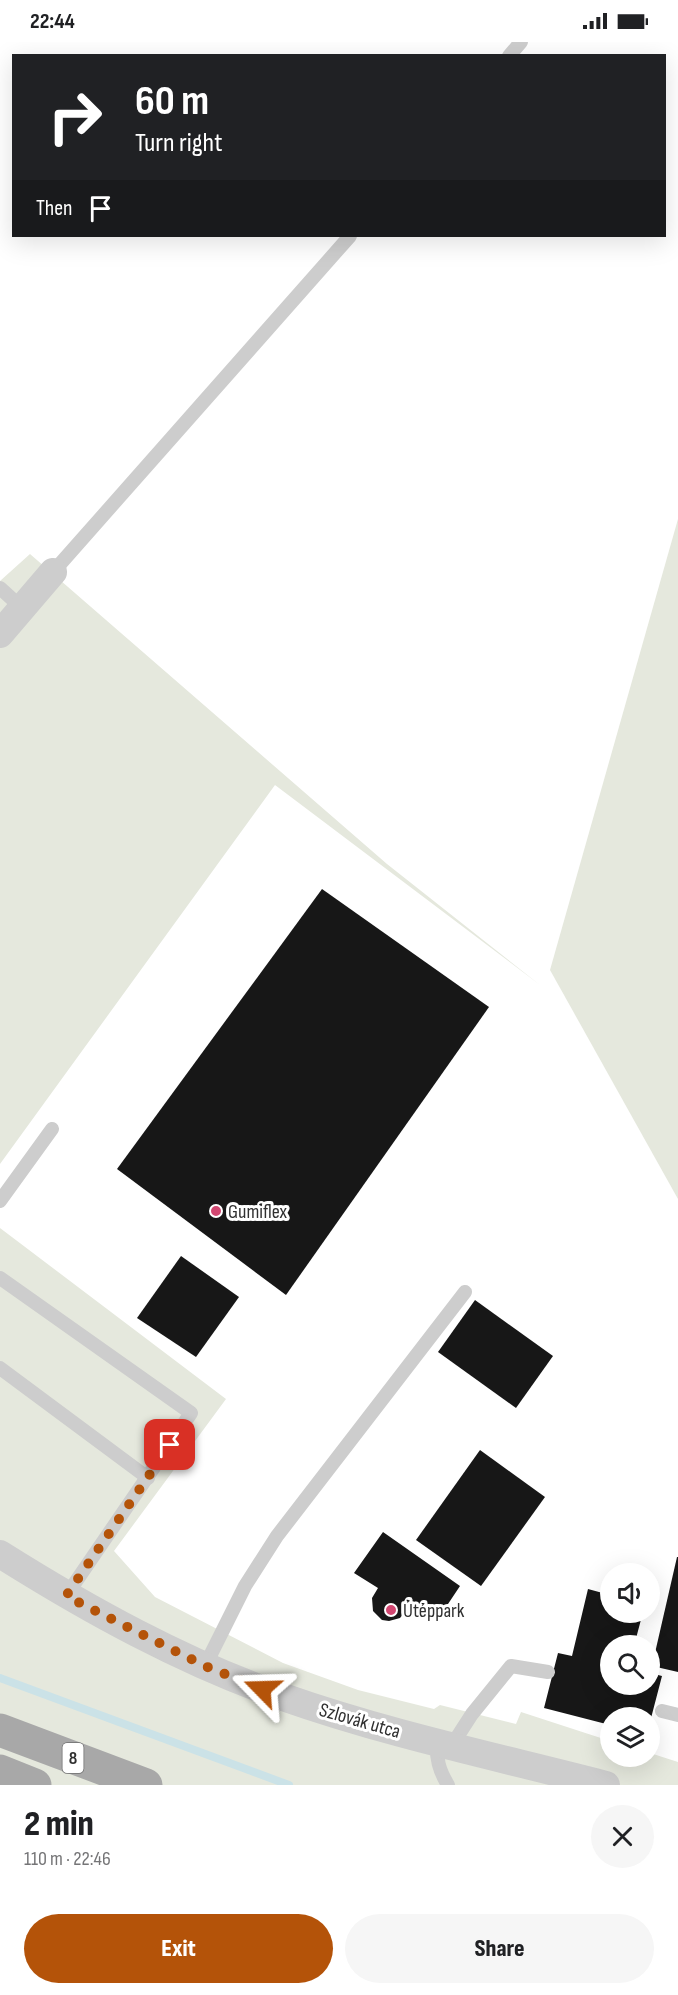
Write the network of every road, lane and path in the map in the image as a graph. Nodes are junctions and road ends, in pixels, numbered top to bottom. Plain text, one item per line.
1 (521, 42) edge
2 (511, 54) edge
3 (349, 237) edge
4 (53, 572) joint
5 (0, 588) edge
6 (22, 608) junction
7 (0, 634) edge
8 (52, 1130) dead end
9 (0, 1201) edge
10 (0, 1278) edge
11 (465, 1292) dead end
12 (0, 1368) edge
13 (148, 1478) junction
14 (0, 1554) edge
15 (66, 1596) junction
16 (205, 1666) junction
17 (549, 1672) dead end
18 (662, 1711) dead end
19 (678, 1715) edge
20 (0, 1730) edge
21 (444, 1743) junction
22 (0, 1771) edge
23 (35, 1785) edge
24 (146, 1785) edge
25 (448, 1785) edge
26 (606, 1785) edge

1 - 2 lane
3 - 4 lane
4 - 6 street
5 - 6 lane
6 - 7 street
8 - 9 lane
10 - 13 lane
11 - 16 lane
12 - 13 lane
13 - 15 lane
14 - 15 street, Szlovák utca
15 - 16 street, Szlovák utca
16 - 21 street, Szlovák utca
17 - 21 lane
18 - 19 lane
20 - 24 main road, 8
21 - 25 lane
21 - 26 street, Szlovák utca
22 - 23 main road

